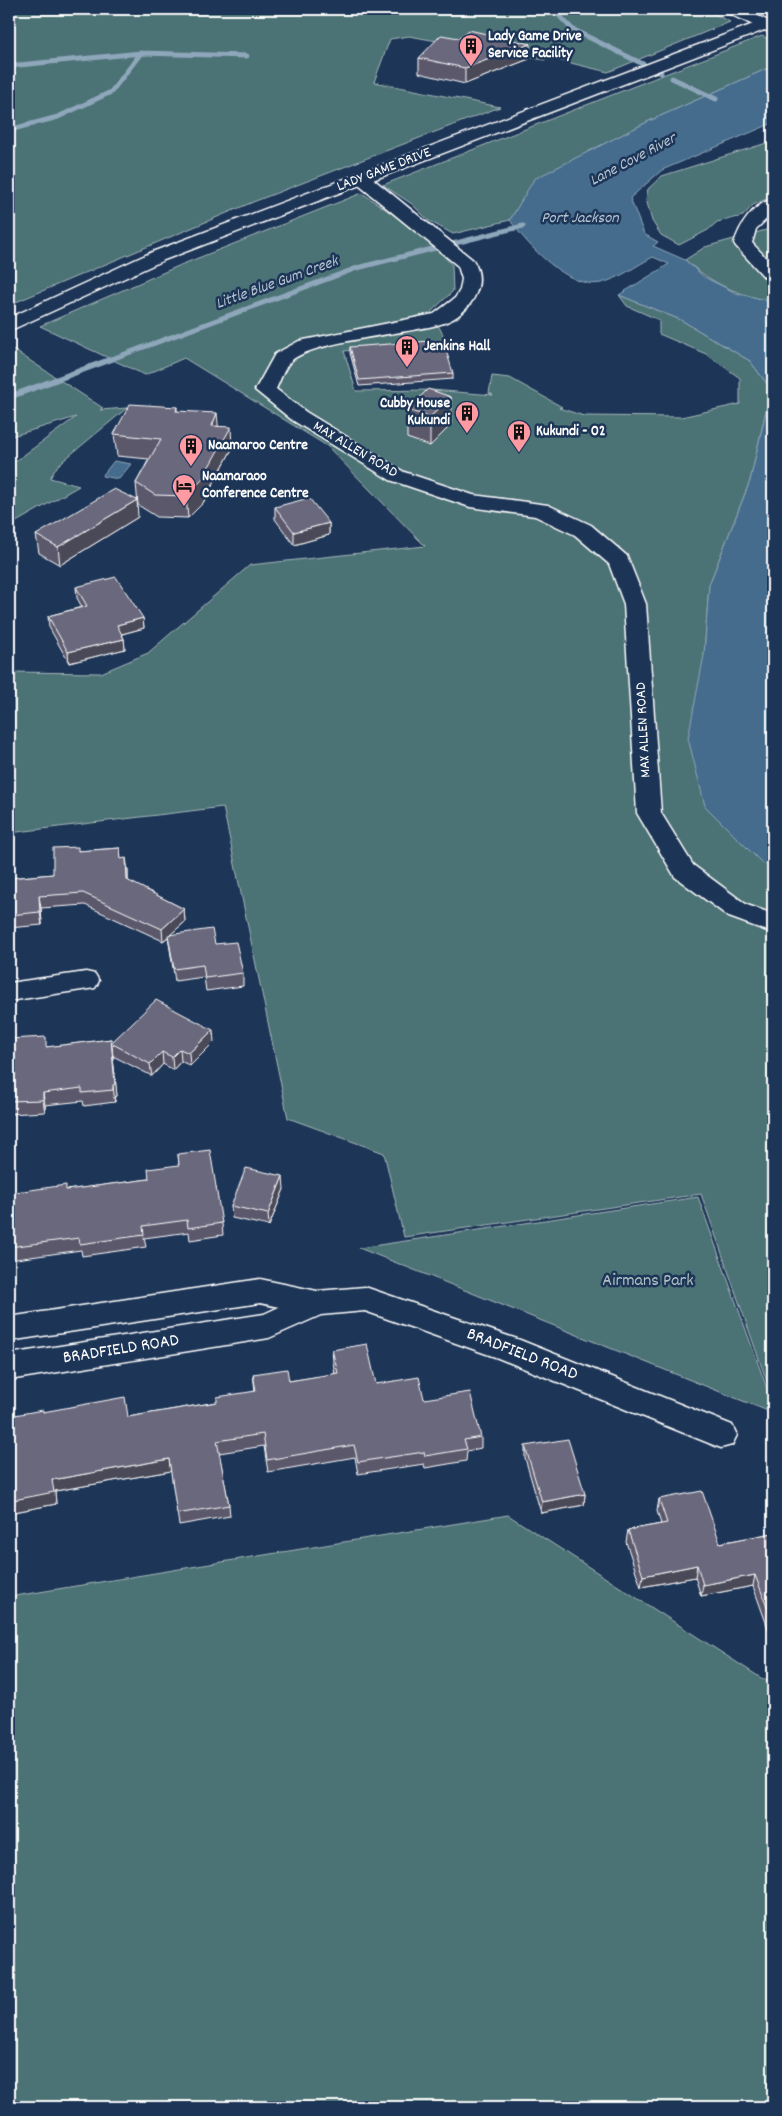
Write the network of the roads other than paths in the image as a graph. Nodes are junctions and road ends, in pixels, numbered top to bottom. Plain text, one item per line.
1 (731, 9) edge
2 (770, 25) edge
3 (362, 178) junction
4 (773, 204) edge
5 (773, 275) edge
6 (9, 325) edge
7 (773, 924) edge
8 (86, 981) dead end
9 (9, 992) edge
10 (317, 1303) junction
11 (9, 1329) edge
12 (9, 1368) edge
13 (721, 1435) dead end

1 - 2 street
2 - 3 street, LADY GAME DRIVE
3 - 6 street, LADY GAME DRIVE
3 - 7 street, MAX ALLEN ROAD
4 - 5 street
8 - 9 street
10 - 11 street, BRADFIELD ROAD
10 - 12 street, BRADFIELD ROAD
10 - 13 street, BRADFIELD ROAD

